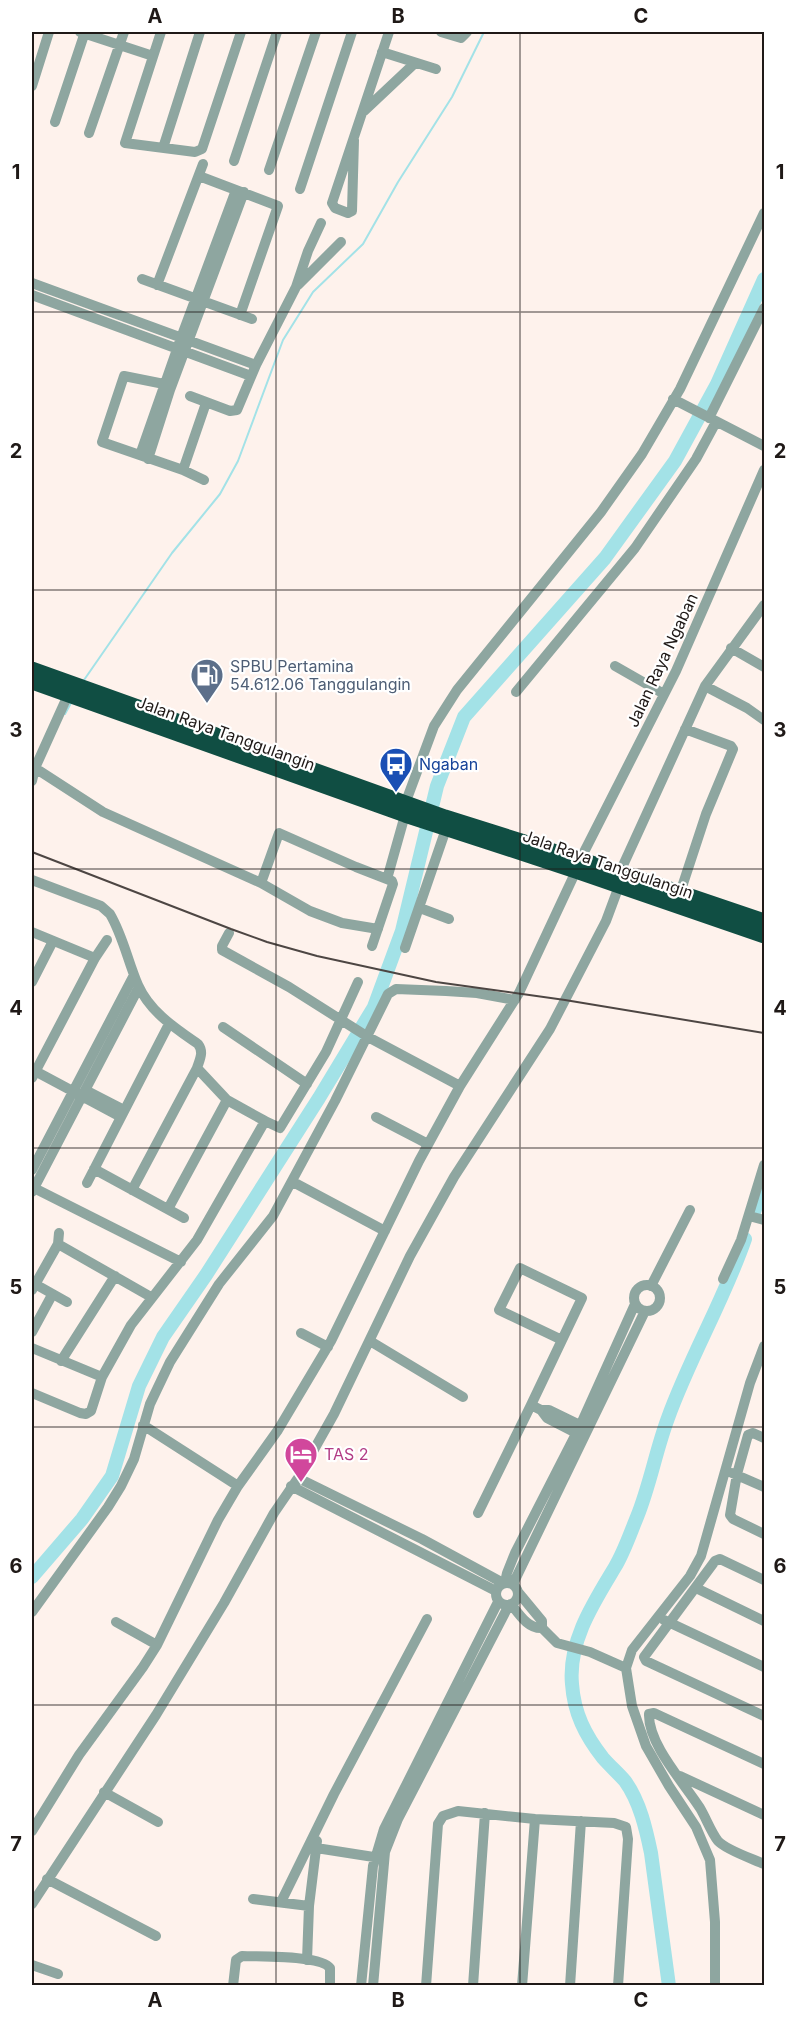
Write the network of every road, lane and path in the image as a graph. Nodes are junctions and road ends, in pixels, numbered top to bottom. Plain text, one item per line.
1 (49, 32) edge
2 (83, 32) edge
3 (124, 32) edge
4 (161, 32) edge
5 (200, 32) edge
6 (241, 32) edge
7 (277, 32) edge
8 (316, 32) edge
9 (352, 32) edge
10 (388, 32) edge
11 (441, 32) edge
12 (467, 32) edge
13 (119, 44) junction
14 (382, 52) junction
15 (153, 56) junction
16 (416, 63) junction
17 (436, 69) dead end
18 (32, 86) edge
19 (363, 111) junction
20 (55, 123) dead end
21 (89, 133) dead end
22 (354, 140) junction
23 (163, 148) junction
24 (234, 161) dead end
25 (203, 164) dead end
26 (268, 170) dead end
27 (199, 176) junction
28 (300, 189) dead end
29 (240, 191) junction
30 (765, 213) edge
31 (321, 223) dead end
32 (341, 242) dead end
33 (142, 279) dead end
34 (32, 284) edge
35 (158, 285) junction
36 (296, 287) junction
37 (32, 296) edge
38 (199, 300) junction
39 (765, 308) edge
40 (240, 315) junction
41 (252, 319) dead end
42 (183, 344) junction
43 (256, 365) junction
44 (251, 376) junction
45 (164, 384) junction
46 (190, 396) dead end
47 (678, 402) junction
48 (206, 403) junction
49 (710, 419) junction
50 (765, 446) edge
51 (144, 457) junction
52 (183, 470) junction
53 (765, 470) edge
54 (204, 480) dead end
55 (765, 604) edge
56 (731, 648) junction
57 (615, 666) dead end
58 (765, 667) edge
59 (32, 669) edge
60 (32, 682) edge
61 (705, 686) junction
62 (516, 692) dead end
63 (77, 694) junction
64 (664, 694) junction
65 (765, 720) edge
66 (685, 729) junction
67 (38, 770) junction
68 (32, 781) edge
69 (407, 810) junction
70 (443, 825) junction
71 (578, 866) junction
72 (387, 879) junction
73 (620, 879) junction
74 (32, 880) edge
75 (261, 883) junction
76 (681, 893) junction
77 (420, 908) junction
78 (449, 919) dead end
79 (736, 919) junction
80 (765, 921) edge
81 (378, 929) junction
82 (32, 932) edge
83 (229, 933) dead end
84 (765, 936) edge
85 (107, 940) dead end
86 (53, 941) junction
87 (372, 946) dead end
88 (405, 948) dead end
89 (95, 958) junction
90 (134, 975) junction
91 (32, 982) edge
92 (358, 982) dead end
93 (139, 987) junction
94 (515, 1000) junction
95 (343, 1022) junction
96 (169, 1024) junction
97 (223, 1027) dead end
98 (365, 1035) junction
99 (197, 1068) junction
100 (35, 1072) edge
101 (308, 1084) junction
102 (460, 1086) junction
103 (78, 1091) junction
104 (227, 1100) junction
105 (123, 1114) junction
106 (376, 1117) dead end
107 (266, 1120) junction
108 (428, 1144) junction
109 (765, 1165) edge
110 (94, 1169) junction
111 (32, 1170) edge
112 (293, 1182) junction
113 (87, 1183) dead end
114 (32, 1189) edge
115 (132, 1190) junction
116 (168, 1209) junction
117 (690, 1210) dead end
118 (750, 1216) junction
119 (184, 1218) dead end
120 (765, 1220) edge
121 (385, 1231) junction
122 (181, 1262) junction
123 (116, 1276) junction
124 (723, 1279) dead end
125 (651, 1286) junction
126 (33, 1287) edge
127 (52, 1295) junction
128 (151, 1297) junction
129 (67, 1302) dead end
130 (635, 1304) junction
131 (645, 1311) junction
132 (32, 1332) edge
133 (301, 1333) dead end
134 (562, 1340) junction
135 (370, 1341) junction
136 (764, 1346) edge
137 (328, 1347) junction
138 (32, 1348) edge
139 (61, 1361) junction
140 (615, 1362) junction
141 (102, 1377) junction
142 (32, 1393) edge
143 (463, 1397) dead end
144 (536, 1407) junction
145 (143, 1425) junction
146 (582, 1431) junction
147 (765, 1438) edge
148 (726, 1470) junction
149 (737, 1474) junction
150 (294, 1482) junction
151 (238, 1486) junction
152 (765, 1487) edge
153 (478, 1513) dead end
154 (765, 1534) edge
155 (422, 1539) junction
156 (417, 1550) junction
157 (765, 1580) edge
158 (696, 1588) junction
159 (507, 1593) junction
160 (32, 1612) edge
161 (658, 1617) junction
162 (428, 1620) dead end
163 (765, 1621) edge
164 (116, 1622) dead end
165 (669, 1622) junction
166 (157, 1645) junction
167 (765, 1667) edge
168 (626, 1668) junction
169 (765, 1716) edge
170 (765, 1764) edge
171 (678, 1776) junction
172 (669, 1786) junction
173 (104, 1792) junction
174 (484, 1813) junction
175 (765, 1815) edge
176 (535, 1819) junction
177 (581, 1821) junction
178 (158, 1822) dead end
179 (32, 1831) edge
180 (313, 1844) junction
181 (380, 1855) junction
182 (765, 1864) edge
183 (47, 1879) junction
184 (253, 1899) dead end
185 (280, 1902) junction
186 (32, 1904) edge
187 (309, 1906) junction
188 (156, 1936) dead end
189 (307, 1960) junction
190 (32, 1965) edge
191 (58, 1974) dead end
192 (232, 1986) edge
193 (330, 1986) edge
194 (361, 1986) edge
195 (373, 1986) edge
196 (426, 1986) edge
197 (473, 1986) edge
198 (522, 1986) edge
199 (570, 1986) edge
200 (618, 1986) edge
201 (715, 1986) edge

1 - 18 street
2 - 13 street
2 - 20 street
3 - 13 street
4 - 15 street
5 - 23 street
6 - 23 street
7 - 24 street
8 - 26 street
9 - 28 street
10 - 14 street
11 - 12 street
13 - 15 street
13 - 21 street
14 - 16 street
14 - 19 street
15 - 23 street
16 - 17 street
16 - 19 street
19 - 22 street
22 - 22 street
25 - 27 street
27 - 29 street
27 - 35 street
29 - 38 street
29 - 40 street
30 - 47 street
31 - 36 street
32 - 36 street
33 - 35 street
34 - 42 street
35 - 38 street
36 - 43 street
37 - 42 street
38 - 40 street
38 - 42 street
39 - 49 street
40 - 41 street
42 - 43 street
42 - 44 street
42 - 45 street
42 - 51 street
43 - 44 street
44 - 48 street
45 - 51 street
45 - 51 street
46 - 48 street
47 - 49 street
47 - 69 street
48 - 52 street
49 - 50 street
49 - 62 street
51 - 52 street
52 - 54 street
53 - 64 street, Jalan Raya Ngaban
55 - 56 street
56 - 58 street
56 - 61 street
57 - 64 street
59 - 63 highway, Jalan Raya Tanggulangin
60 - 63 highway, Jalan Raya Tanggulangin
61 - 65 street
61 - 66 street
63 - 67 street
63 - 69 highway, Jalan Raya Tanggulangin
64 - 71 street, Jalan Raya Ngaban
66 - 73 street
66 - 76 street
67 - 68 street
67 - 75 street
69 - 70 highway, Jalan Raya Tanggulangin
69 - 72 street
70 - 71 highway, Jala Raya Tanggulangin
70 - 77 street
71 - 73 highway, Jala Raya Tanggulangin
71 - 94 street, Jalan Raya Ngaban
72 - 75 street
72 - 81 street
73 - 76 highway
73 - 79 highway, Jala Raya Tanggulangin
73 - 135 street
74 - 90 street
75 - 81 street
76 - 79 highway
77 - 78 street
77 - 88 street
79 - 80 highway
79 - 84 highway, Jala Raya Tanggulangin
81 - 87 street
82 - 86 street
83 - 95 street
85 - 89 street
86 - 89 street
86 - 91 street
89 - 100 street
90 - 93 street
90 - 103 street
92 - 95 street
93 - 96 street
93 - 103 street
94 - 98 street
94 - 102 street, Jalan Raya Ngaban
95 - 98 street
95 - 101 street
96 - 99 street
96 - 105 street
97 - 101 street
98 - 102 street
98 - 112 street
99 - 104 street
99 - 115 street
100 - 103 street
101 - 107 street
102 - 108 street, Jalan Raya Ngaban
103 - 105 street
103 - 111 street
103 - 114 street
104 - 107 street
104 - 116 street
105 - 110 street
106 - 108 street
107 - 122 street
108 - 121 street, Jalan Raya Ngaban
109 - 118 street
110 - 113 street
110 - 115 street
112 - 121 street
112 - 145 street
114 - 122 street
115 - 116 street
116 - 119 street
117 - 125 street
118 - 120 street
118 - 124 street
121 - 137 street, Jalan Raya Ngaban
122 - 128 street
123 - 126 street
123 - 128 street
123 - 139 street
125 - 130 street
125 - 131 street
126 - 127 street
127 - 129 street
127 - 132 street
128 - 141 street
130 - 131 street
130 - 140 street
131 - 140 street
133 - 137 street
134 - 134 street
134 - 144 street
135 - 143 street
135 - 150 street
136 - 148 street
137 - 151 street, Jalan Raya Ngaban
138 - 139 street
139 - 141 street
140 - 146 street
141 - 142 street
144 - 146 street
144 - 153 street
145 - 151 street
145 - 160 street
146 - 159 street
147 - 149 street
148 - 149 street
148 - 161 street
149 - 152 street
149 - 154 street
150 - 155 street
150 - 156 street
150 - 173 street
151 - 166 street, Jalan Raya Ngaban
155 - 156 street
155 - 159 street
156 - 159 street
157 - 158 street
158 - 163 street
158 - 165 street
159 - 168 street
159 - 181 street
161 - 165 street
161 - 168 street
162 - 180 street
164 - 166 street
165 - 167 street
165 - 169 street
166 - 179 street, Jalan Raya Ngaban
168 - 172 street
170 - 171 street
171 - 172 street
171 - 175 street
171 - 182 street
172 - 201 street
173 - 178 street
173 - 183 street
174 - 176 street
174 - 196 street
174 - 197 street
176 - 177 street
176 - 198 street
177 - 199 street
177 - 200 street
180 - 181 street
180 - 185 street
180 - 187 street
181 - 194 street
181 - 195 street
183 - 186 street
183 - 188 street
184 - 185 street
185 - 187 street
187 - 189 street
189 - 192 street
189 - 193 street
190 - 191 street

